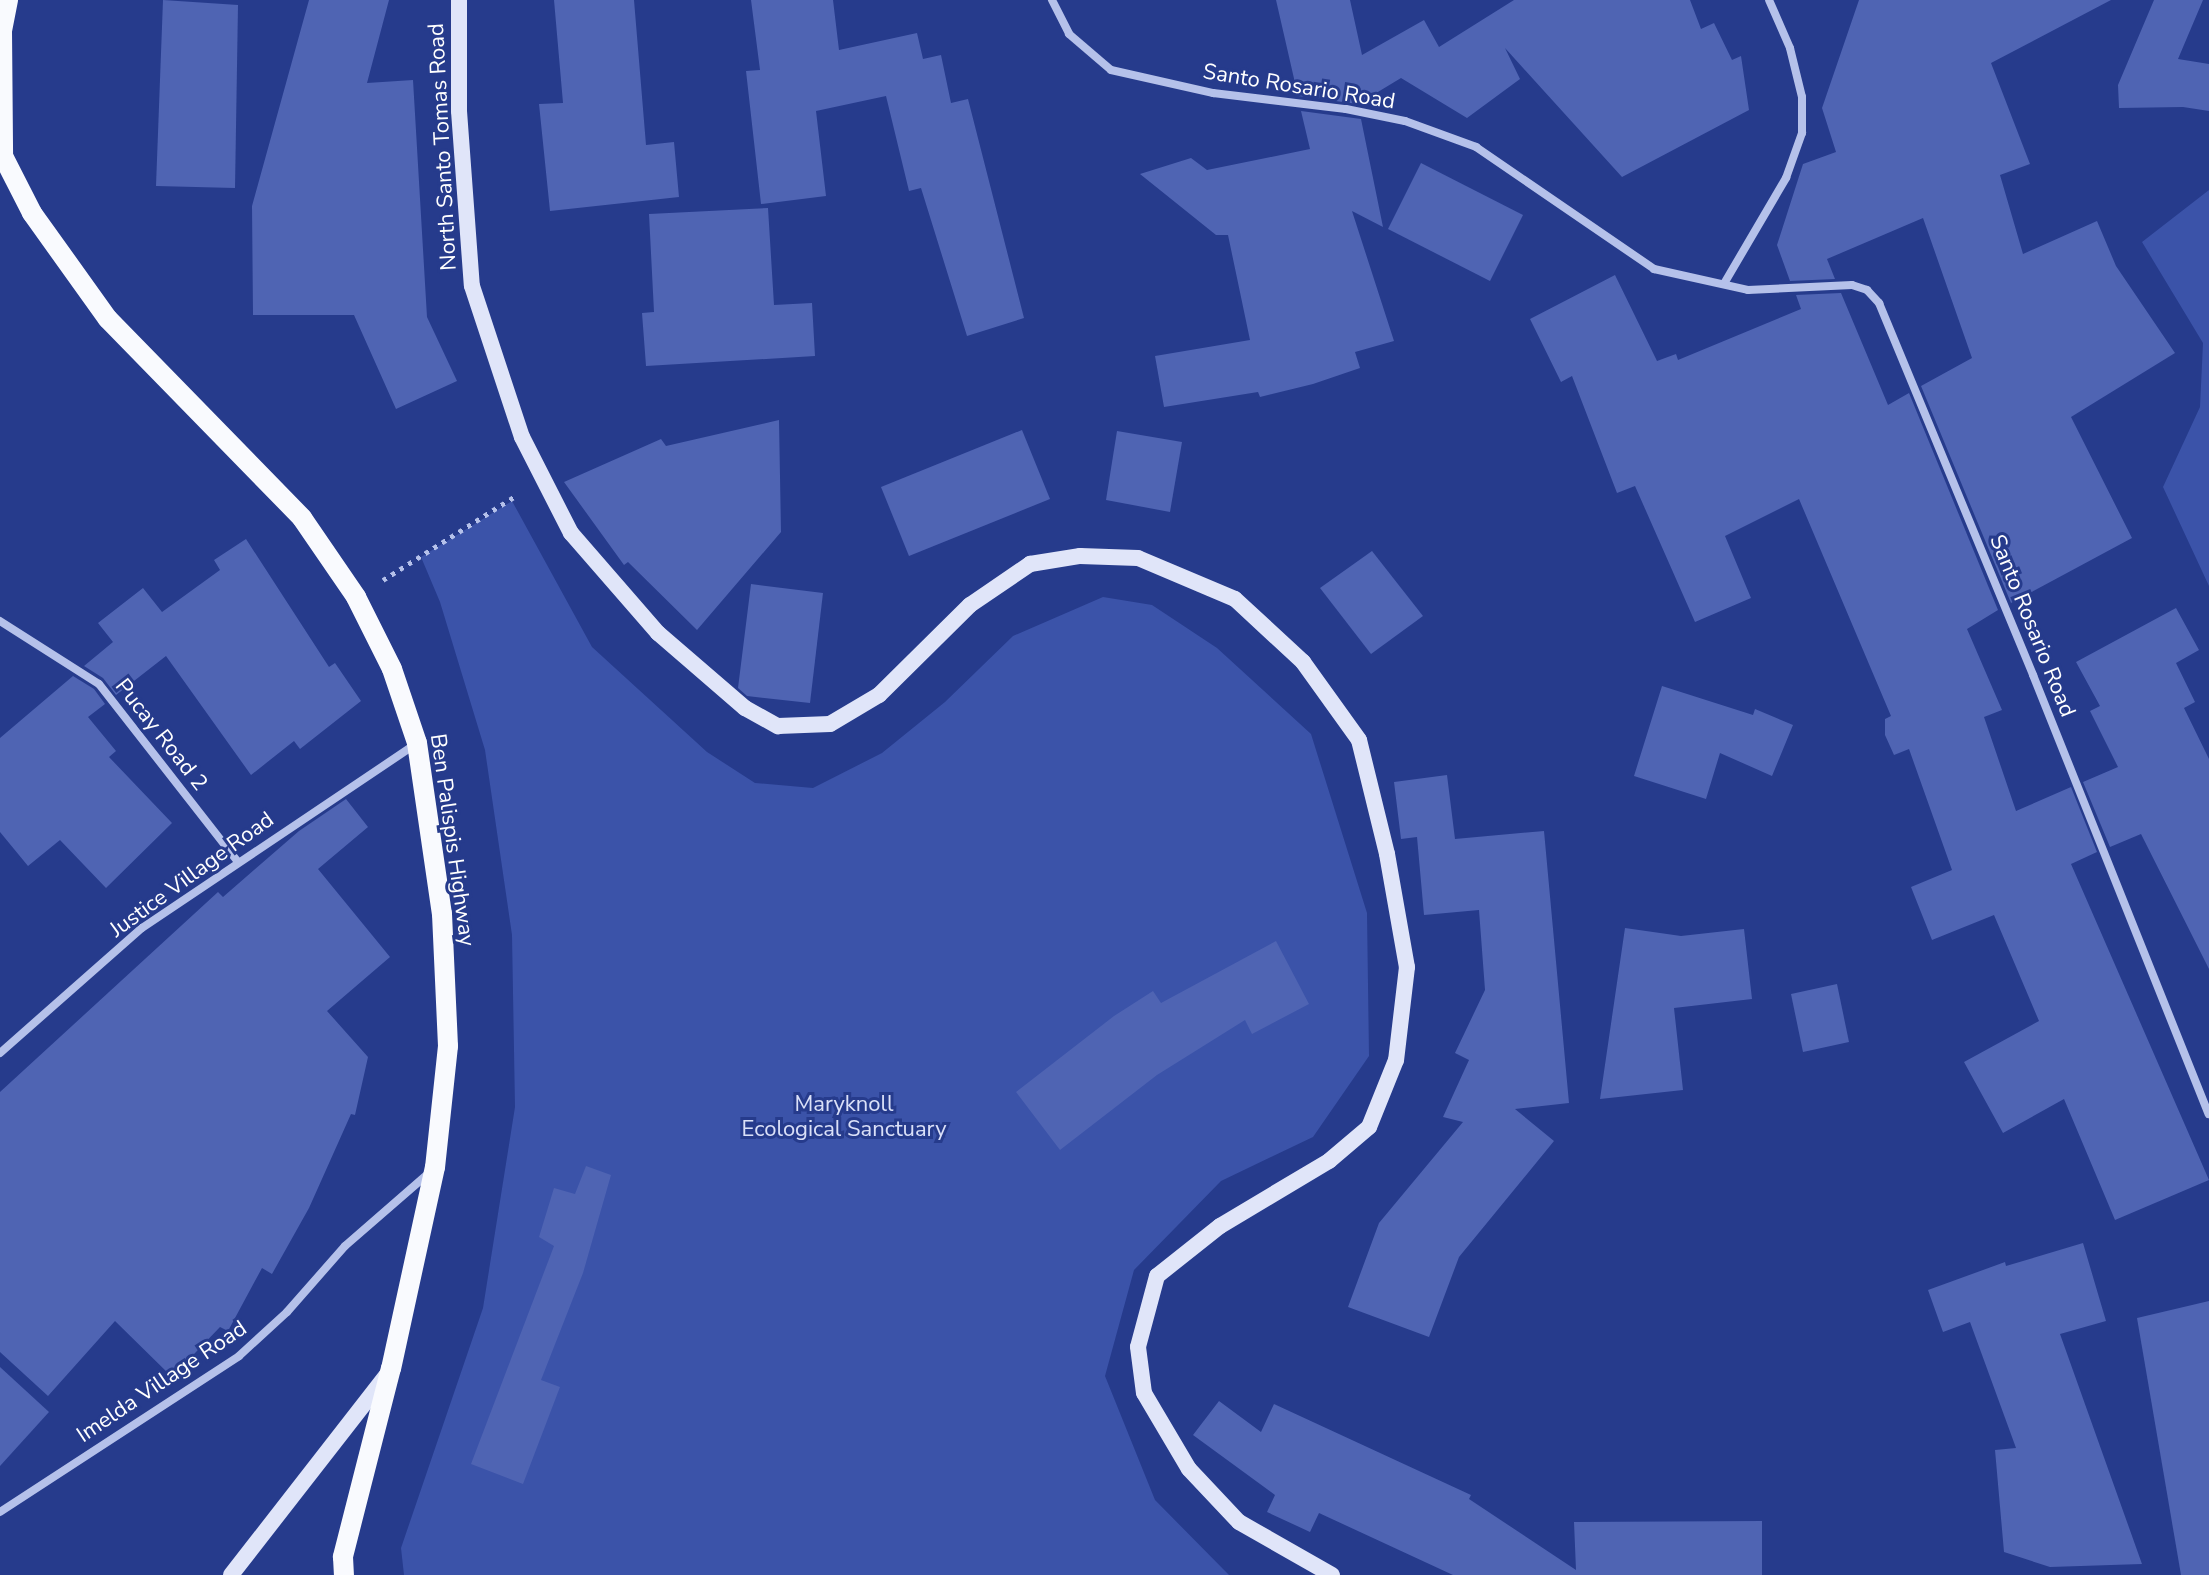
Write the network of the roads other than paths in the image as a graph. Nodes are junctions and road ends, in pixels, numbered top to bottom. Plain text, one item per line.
1 (8, 0) edge
2 (459, 0) edge
3 (1052, 0) edge
4 (1769, 0) edge
5 (1, 155) edge
6 (1725, 282) junction
7 (0, 621) edge
8 (417, 743) junction
9 (238, 862) junction
10 (0, 1053) edge
11 (2209, 1114) edge
12 (435, 1167) junction
13 (391, 1368) junction
14 (0, 1512) edge
15 (231, 1575) edge
16 (344, 1575) edge
17 (1332, 1575) edge

1 - 5 main road, Ben Palispis Highway
2 - 17 street, North Santo Tomas Road
3 - 6 street, Santo Rosario Road
4 - 6 street
5 - 8 main road, Ben Palispis Highway
6 - 11 street, Santo Rosario Road
7 - 9 street, Pucay Road 2
8 - 9 street, Justice Village Road
8 - 12 main road, Ben Palispis Highway
9 - 10 street, Justice Village Road
12 - 13 main road, Ben Palispis Highway
12 - 14 street, Imelda Village Road
13 - 15 street
13 - 16 main road, Ben Palispis Highway

